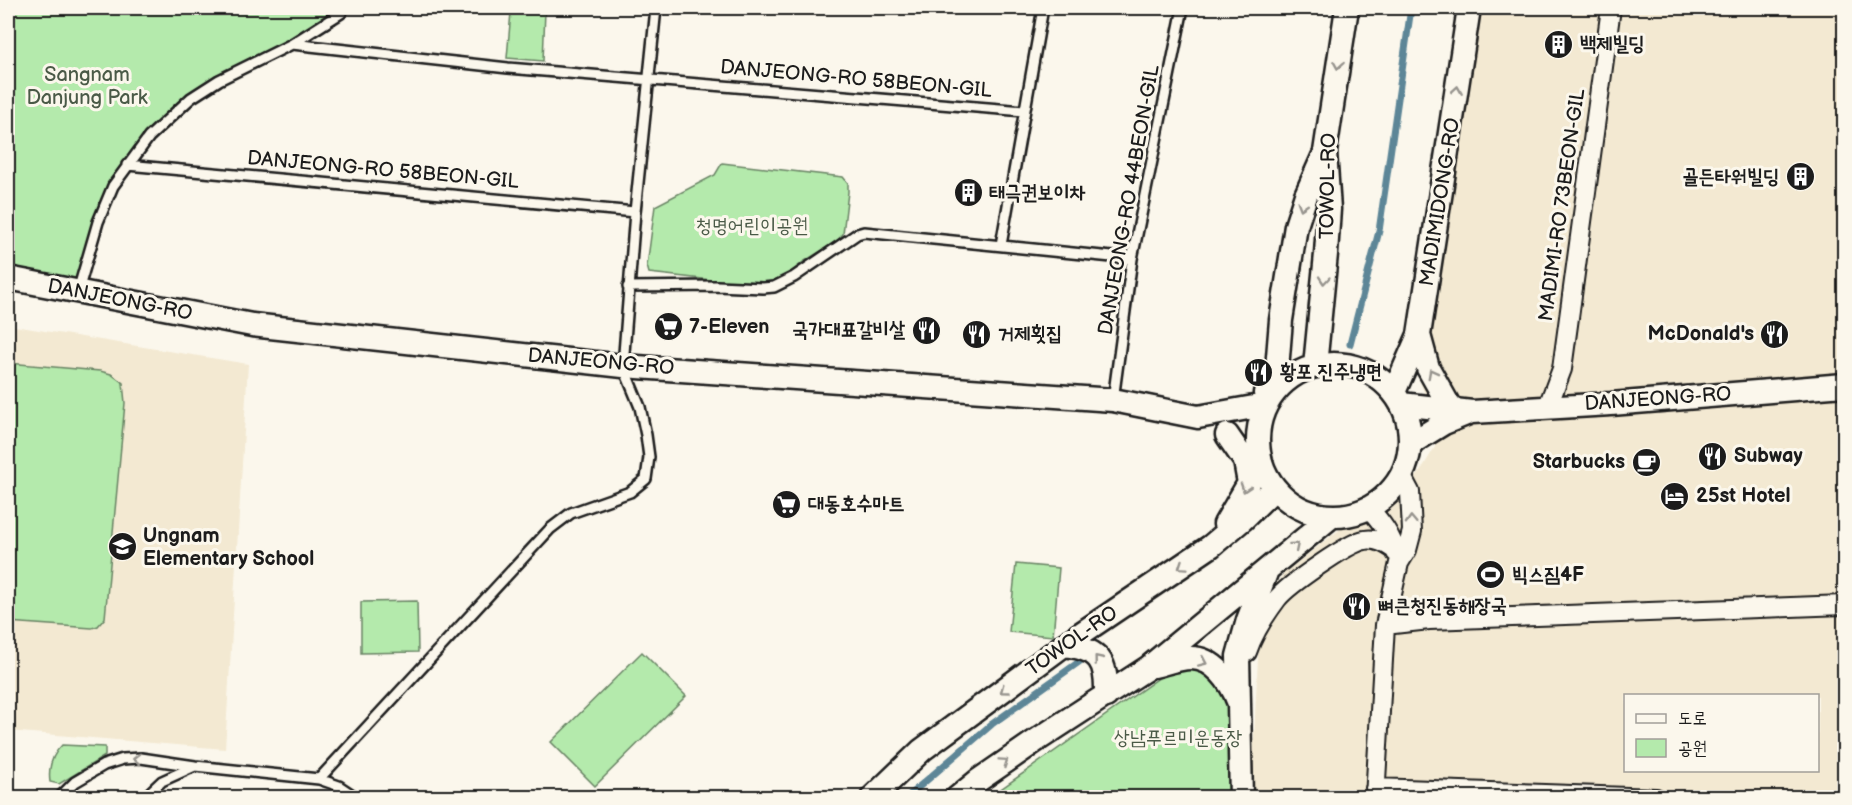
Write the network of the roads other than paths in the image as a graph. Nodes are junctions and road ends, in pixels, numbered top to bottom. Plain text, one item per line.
1 (344, 8) edge
2 (656, 8) edge
3 (1043, 8) edge
4 (1183, 8) edge
5 (1347, 8) edge
6 (1470, 8) edge
7 (1611, 8) edge
8 (292, 44) junction
9 (649, 79) junction
10 (1024, 111) junction
11 (1325, 152) junction
12 (127, 165) junction
13 (635, 212) junction
14 (1001, 246) junction
15 (1132, 259) junction
16 (8, 278) edge
17 (628, 287) junction
18 (78, 291) junction
19 (1419, 335) junction
20 (623, 366) junction
21 (1315, 366) junction
22 (1845, 385) edge
23 (1397, 398) junction
24 (1113, 400) junction
25 (1261, 406) junction
26 (1548, 406) junction
27 (1462, 410) junction
28 (1198, 417) junction
29 (1227, 435) junction
30 (1410, 444) junction
31 (1258, 453) junction
32 (1401, 475) junction
33 (1274, 489) junction
34 (1369, 508) junction
35 (1332, 516) junction
36 (1211, 546) junction
37 (1397, 557) junction
38 (1267, 570) junction
39 (1845, 605) edge
40 (1385, 625) junction
41 (1064, 645) junction
42 (1149, 667) junction
43 (1238, 691) junction
44 (1106, 696) junction
45 (195, 766) junction
46 (319, 778) junction
47 (1375, 793) edge
48 (59, 798) edge
49 (144, 798) edge
50 (357, 798) edge
51 (872, 798) edge
52 (957, 798) edge
53 (1241, 798) edge
54 (1656, 798) edge

1 - 8 lane
2 - 9 lane
3 - 10 lane
4 - 15 lane, DANJEONG-RO 44BEON-GIL
5 -> 11 street, TOWOL-RO
19 -> 6 street, MADIMIDONG-RO
7 - 26 street, MADIMI-RO 73BEON-GIL
8 - 9 lane, DANJEONG-RO 58BEON-GIL
8 - 12 lane
9 - 10 lane, DANJEONG-RO 58BEON-GIL
9 - 13 lane
10 - 14 lane
11 -> 21 street, TOWOL-RO
11 -> 25 street
12 - 13 lane, DANJEONG-RO 58BEON-GIL
12 - 18 lane
13 - 17 lane
14 - 15 lane
14 - 17 lane
15 - 24 lane, DANJEONG-RO 44BEON-GIL
16 - 18 street, DANJEONG-RO
17 - 20 lane
18 - 20 street, DANJEONG-RO
19 - 23 street, MADIMIDONG-RO
27 -> 19 street
20 - 24 street, DANJEONG-RO
20 - 46 lane
21 - 23 street
21 - 25 street
22 - 26 street, DANJEONG-RO
23 - 27 street, DANJEONG-RO
23 - 30 street
24 - 28 street, DANJEONG-RO
25 - 28 street, DANJEONG-RO
25 - 31 street
26 - 27 street, DANJEONG-RO
27 - 30 street, DANJEONG-RO
28 - 29 street, DANJEONG-RO
29 - 31 street, DANJEONG-RO
29 -> 36 street
30 - 32 street
31 - 33 street
32 - 34 street
37 -> 32 street
33 - 35 street
33 - 36 street, TOWOL-RO
34 - 35 street
34 - 37 street
38 -> 35 street
36 -> 41 street, TOWOL-RO
37 - 40 street
37 - 43 street
38 - 42 street
38 - 43 street
39 - 40 street
40 - 47 street
44 -> 41 street
41 -> 51 street, TOWOL-RO
42 -> 43 street
42 - 44 street
43 - 53 street
52 -> 44 street
45 - 46 lane
45 -> 48 lane
45 - 49 lane
46 - 50 lane
47 - 54 street

